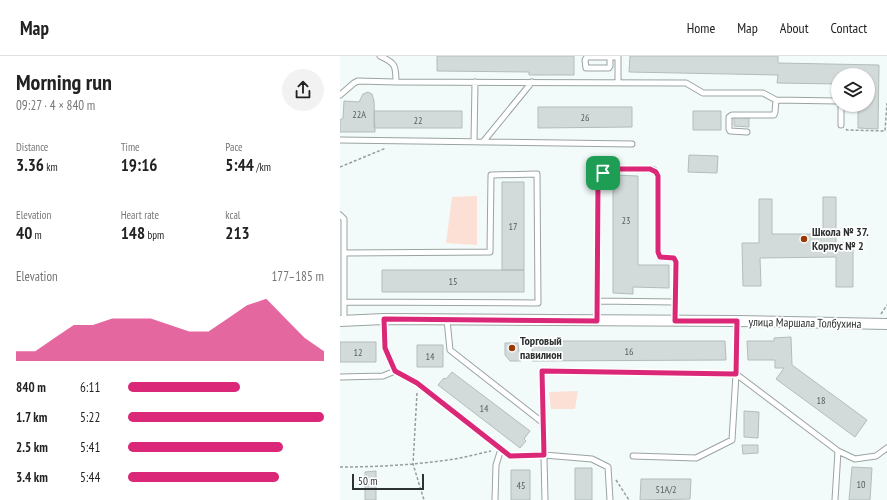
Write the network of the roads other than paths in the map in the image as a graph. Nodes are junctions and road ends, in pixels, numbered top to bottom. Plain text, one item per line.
1 (380, 56) edge
2 (618, 56) edge
3 (610, 57) edge
4 (396, 82) junction
5 (474, 82) junction
6 (532, 82) junction
7 (618, 83) junction
8 (340, 95) edge
9 (776, 100) junction
10 (831, 101) edge
11 (841, 112) edge
12 (841, 125) road end
13 (747, 132) dead end
14 (340, 140) edge
15 (474, 142) junction
16 (483, 142) junction
17 (632, 144) dead end
18 (340, 215) edge
19 (344, 253) junction
20 (343, 300) edge
21 (597, 302) junction
22 (675, 302) junction
23 (384, 319) junction
24 (342, 320) edge
25 (447, 320) junction
26 (597, 321) junction
27 (675, 321) junction
28 (737, 321) junction
29 (887, 324) edge
30 (395, 371) junction
31 (736, 374) junction
32 (340, 377) edge
33 (542, 422) junction
34 (887, 448) edge
35 (501, 449) junction
36 (838, 451) junction
37 (544, 455) junction
38 (633, 456) dead end
39 (495, 500) edge
40 (545, 500) edge
41 (610, 500) edge
42 (835, 500) edge

1 - 4 lane
2 - 3 lane
2 - 7 lane
3 - 3 lane
4 - 5 lane
4 - 8 lane
5 - 6 lane
5 - 15 lane
6 - 7 lane
6 - 16 lane
7 - 9 lane
9 - 10 lane
9 - 13 lane
11 - 12 lane
14 - 15 lane
15 - 16 lane
16 - 17 lane
18 - 19 lane
19 - 20 lane
19 - 20 lane
20 - 24 lane
21 - 22 lane
21 - 22 lane
21 - 26 lane
22 - 27 lane
23 - 24 street, улица Маршала Толбухина
23 - 25 street, улица Маршала Толбухина
23 - 30 lane
25 - 26 street, улица Маршала Толбухина
25 - 33 lane
26 - 27 street, улица Маршала Толбухина
27 - 28 street, улица Маршала Толбухина
28 - 29 street, улица Маршала Толбухина
28 - 31 lane
30 - 32 lane
30 - 35 lane
31 - 33 lane
31 - 36 lane
31 - 38 lane
33 - 37 lane
34 - 36 lane
35 - 37 lane
35 - 39 lane
36 - 42 lane
37 - 40 lane
37 - 41 lane

